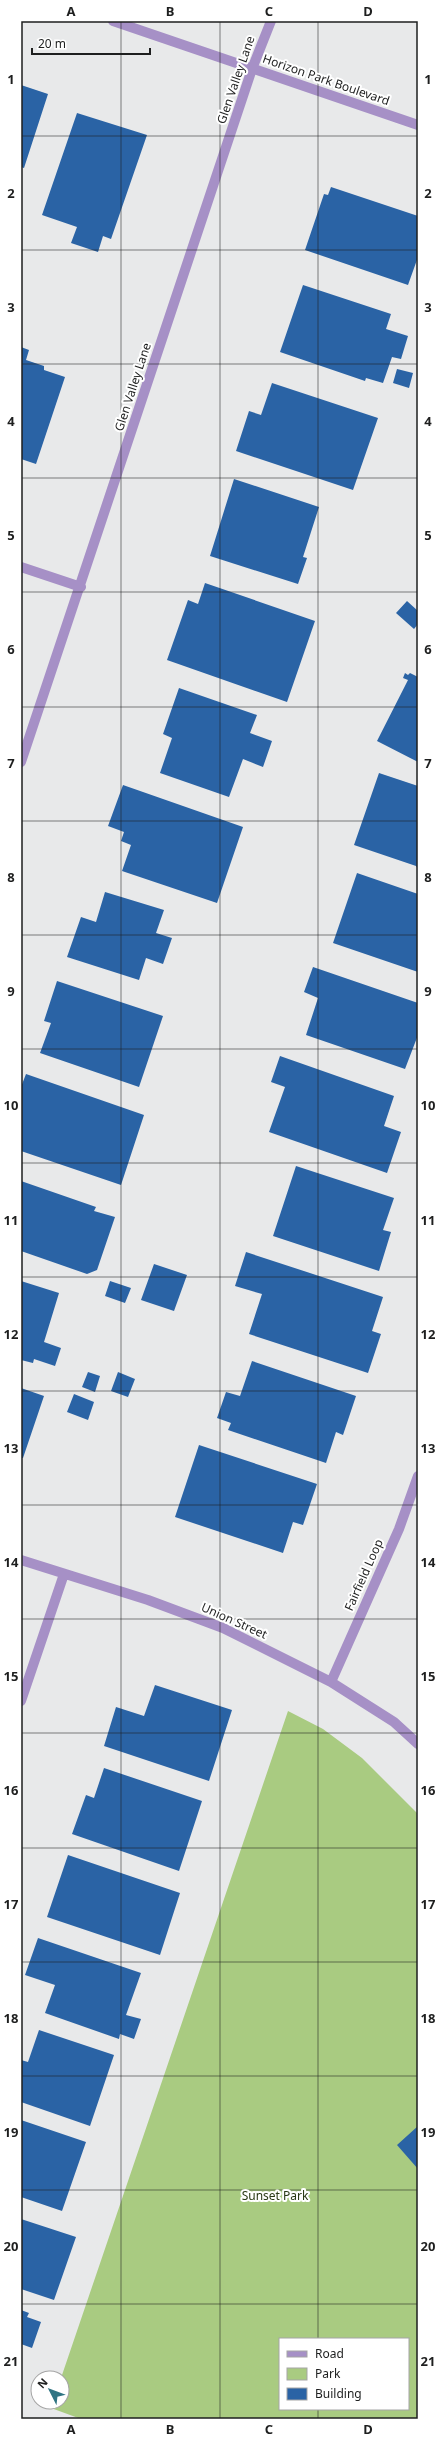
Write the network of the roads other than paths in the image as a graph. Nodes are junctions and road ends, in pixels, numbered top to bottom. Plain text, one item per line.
1 (113, 21) edge
2 (271, 21) edge
3 (252, 69) junction
4 (418, 125) edge
5 (21, 567) edge
6 (81, 587) junction
7 (21, 762) edge
8 (418, 1476) edge
9 (21, 1560) edge
10 (64, 1574) junction
11 (331, 1682) junction
12 (21, 1701) edge
13 (418, 1744) edge

1 - 3 street, Horizon Park Boulevard
2 - 3 street, Glen Valley Lane
3 - 4 street, Horizon Park Boulevard
3 - 6 street, Glen Valley Lane
5 - 6 street
6 - 7 street, Glen Valley Lane
8 - 11 street, Fairfield Loop
9 - 10 street, Union Street
10 - 11 street, Union Street
10 - 12 street
11 - 13 street, Union Street

